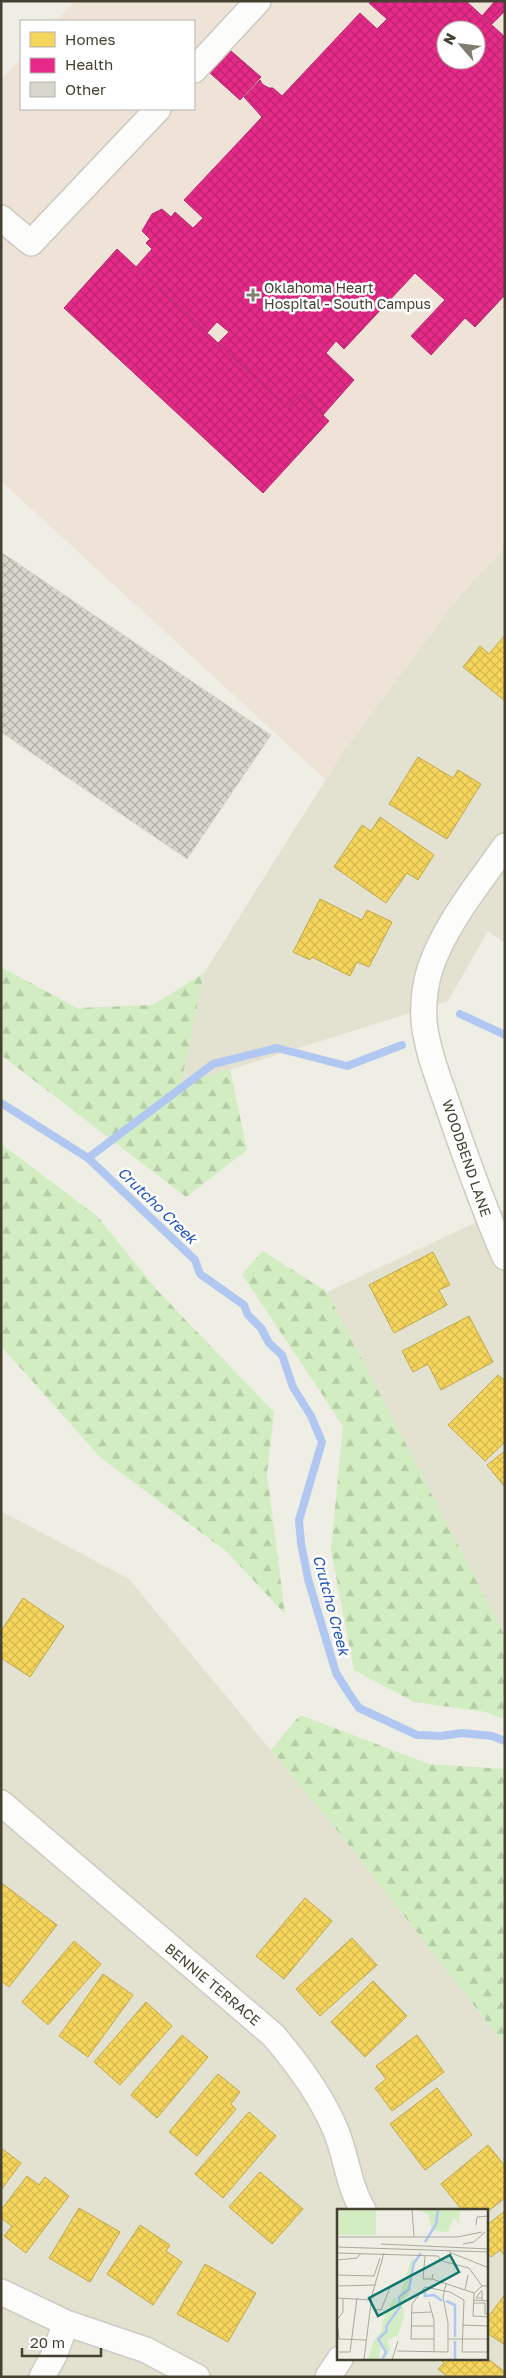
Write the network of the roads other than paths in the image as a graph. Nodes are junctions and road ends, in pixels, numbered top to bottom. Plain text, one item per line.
1 (258, 1) edge
2 (195, 69) edge
3 (157, 110) edge
4 (1, 218) edge
5 (505, 846) edge
6 (505, 1257) edge
7 (1, 1804) edge
8 (362, 2209) edge
9 (1, 2292) edge
10 (66, 2323) junction
11 (339, 2360) edge
12 (42, 2377) edge
13 (197, 2377) edge
14 (328, 2377) edge

1 - 2 street
3 - 4 street
5 - 6 street, WOODBEND LANE
7 - 8 street, BENNIE TERRACE
9 - 10 street
10 - 12 street
10 - 13 street
11 - 14 street

